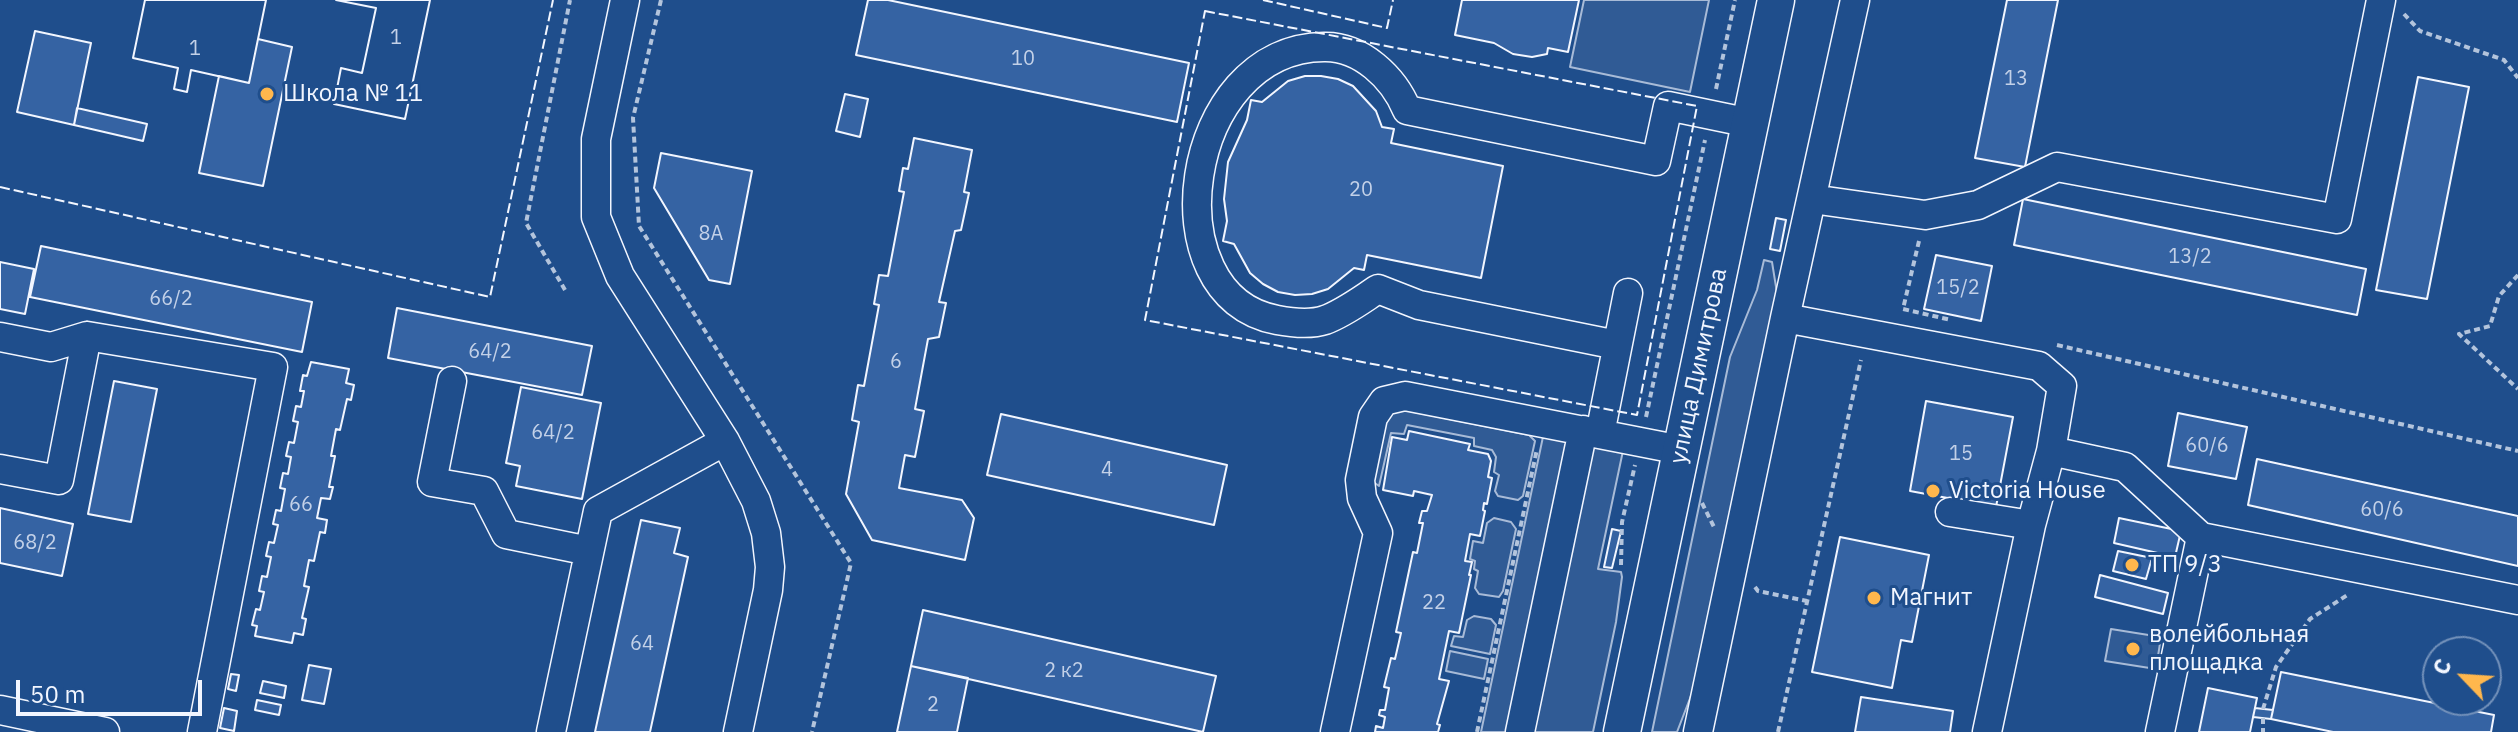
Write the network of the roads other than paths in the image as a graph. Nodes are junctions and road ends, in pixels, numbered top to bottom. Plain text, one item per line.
1 (625, 0) edge
2 (1776, 0) edge
3 (1855, 0) edge
4 (2381, 1) edge
5 (1750, 123) junction
6 (1812, 199) junction
7 (1628, 293) dead end
8 (1785, 318) junction
9 (87, 336) junction
10 (0, 337) edge
11 (1617, 345) junction
12 (452, 381) dead end
13 (1591, 432) junction
14 (725, 441) junction
15 (1681, 450) junction
16 (2051, 451) junction
17 (0, 469) edge
18 (1950, 512) dead end
19 (2031, 525) junction
20 (2201, 537) junction
21 (589, 551) junction
22 (2518, 600) edge
23 (0, 710) edge
24 (105, 732) edge
25 (202, 732) edge
26 (551, 732) edge
27 (738, 732) edge
28 (1335, 732) edge
29 (1520, 732) edge
30 (1622, 732) edge
31 (1698, 732) edge
32 (1987, 732) edge
33 (2160, 732) edge

1 - 14 street
2 - 5 main road, улица Димитрова
3 - 6 street
4 - 6 street
5 - 11 street
5 - 15 main road, улица Димитрова
6 - 8 street
7 - 11 street
8 - 16 street
8 - 31 street
9 - 10 street
9 - 17 street
9 - 25 street
11 - 13 street
12 - 21 street
13 - 15 street
13 - 28 street
13 - 29 street
14 - 21 street
14 - 27 street
15 - 30 main road, улица Димитрова
16 - 19 street
16 - 20 street
18 - 19 street
19 - 32 street
20 - 22 street
20 - 33 street
21 - 26 street
23 - 24 street

